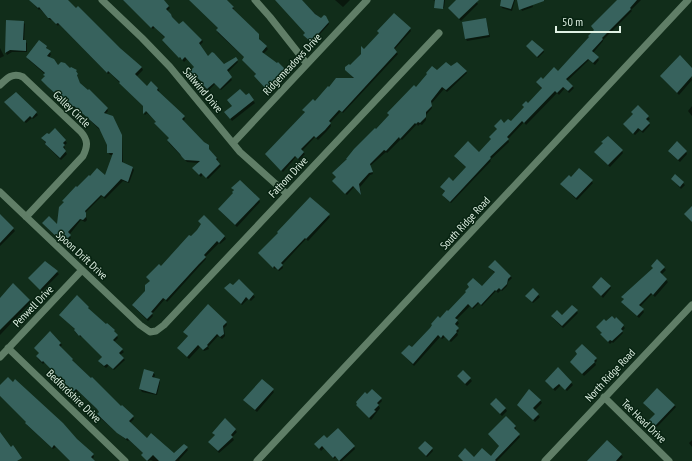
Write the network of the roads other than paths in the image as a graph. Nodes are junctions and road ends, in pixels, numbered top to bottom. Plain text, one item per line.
1 (102, 0) edge
2 (255, 0) edge
3 (367, 0) edge
4 (688, 0) edge
5 (439, 32) dead end
6 (307, 64) junction
7 (0, 85) edge
8 (234, 142) junction
9 (0, 192) edge
10 (287, 194) junction
11 (26, 217) junction
12 (82, 270) junction
13 (692, 305) edge
14 (150, 332) joint
15 (8, 348) junction
16 (0, 357) edge
17 (604, 397) junction
18 (123, 460) edge
19 (257, 461) edge
20 (545, 461) edge
21 (669, 461) edge

1 - 8 street, Sailwind Drive
2 - 6 street
3 - 6 street, Ridgemeadows Drive
4 - 19 street, South Ridge Road
5 - 10 street, Fathom Drive
6 - 8 street, Ridgemeadows Drive
7 - 11 street, Galley Circle
8 - 10 street, Sailwind Drive
9 - 11 street, Spoon Drift Drive
10 - 14 street, Fathom Drive
11 - 12 street, Spoon Drift Drive
12 - 14 street, Spoon Drift Drive
12 - 15 street, Penwell Drive
13 - 17 street, North Ridge Road
15 - 16 street, Penwell Drive
15 - 18 street, Bedfordshire Drive
17 - 20 street, North Ridge Road
17 - 21 street, Tee Head Drive

